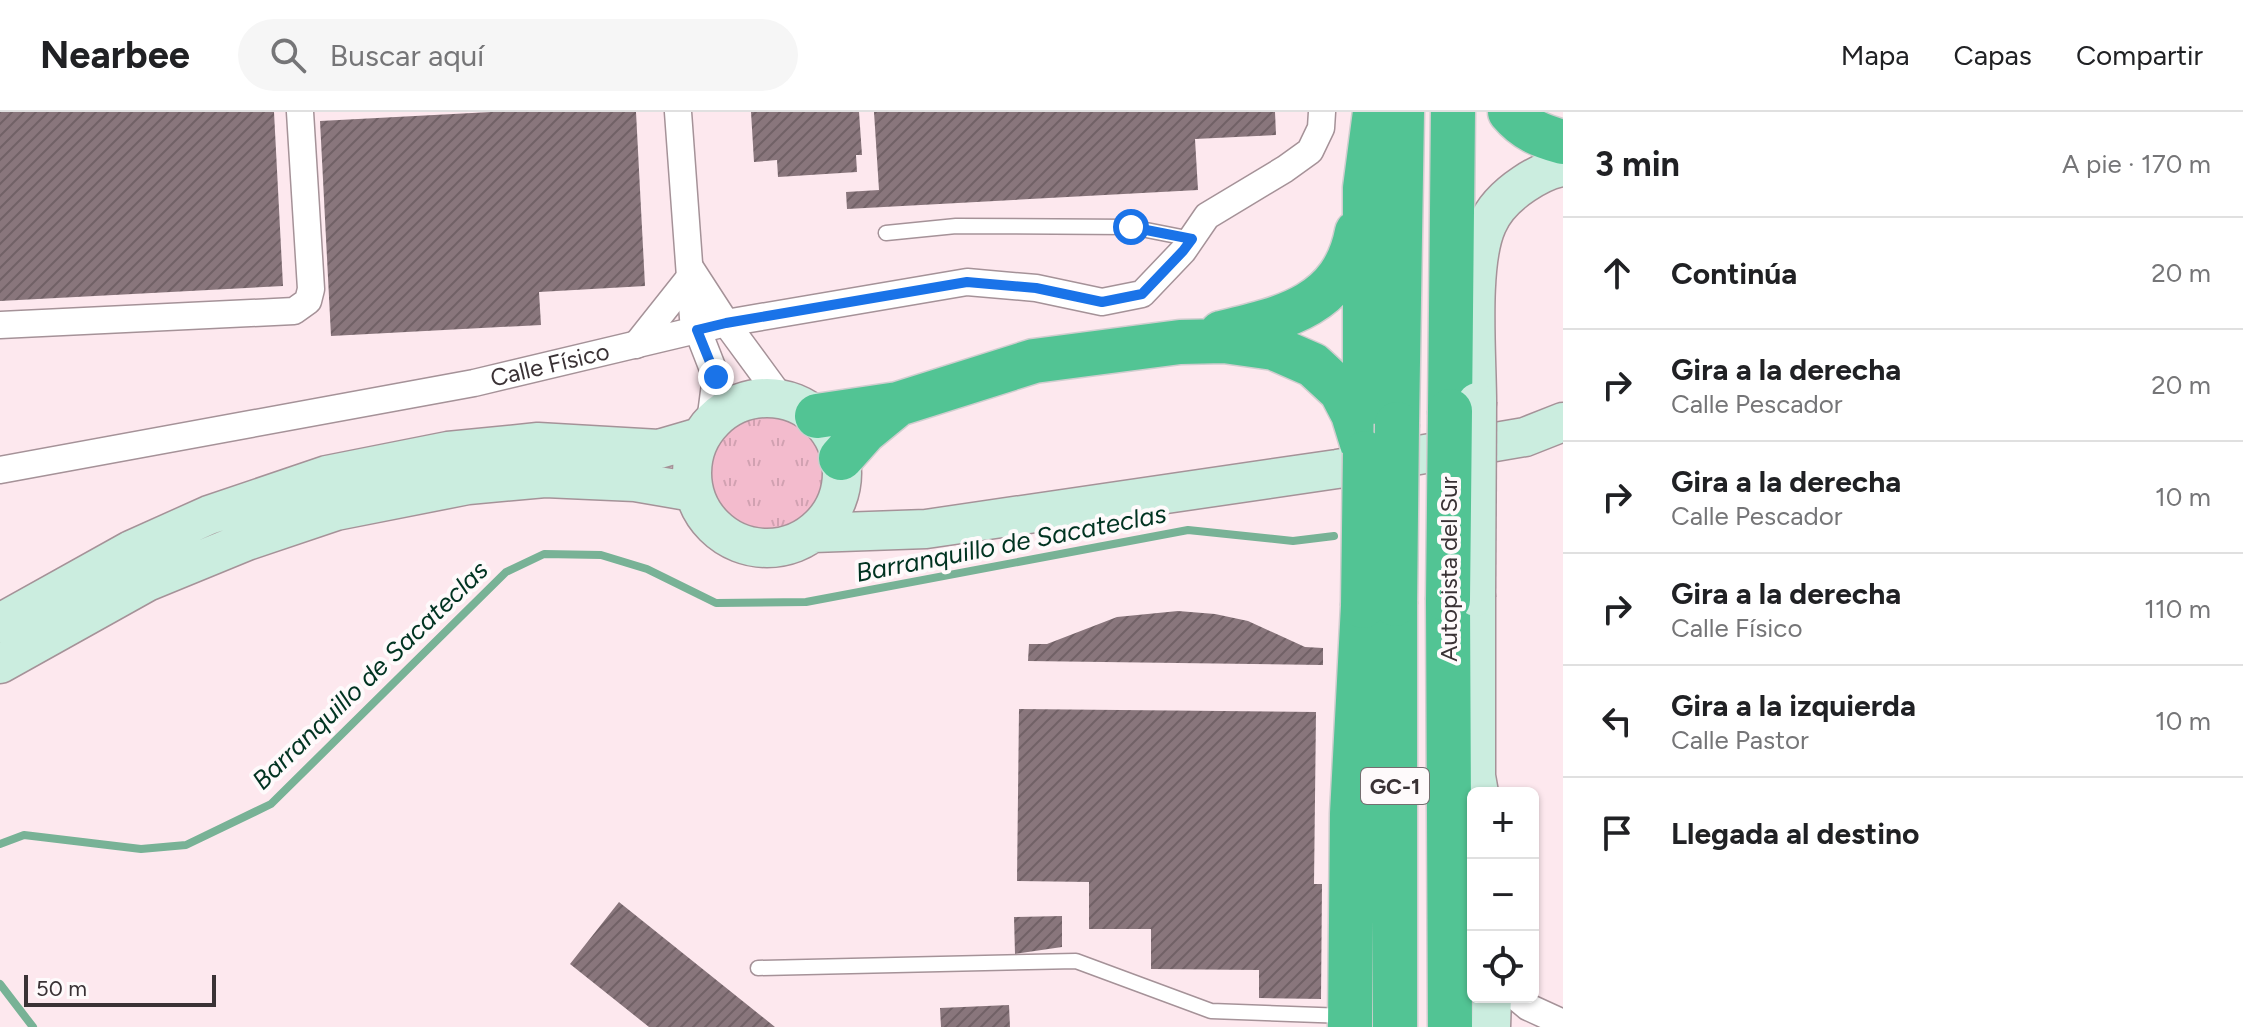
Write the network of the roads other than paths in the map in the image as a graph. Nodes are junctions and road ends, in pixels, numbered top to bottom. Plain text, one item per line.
1 (300, 112) edge
2 (678, 112) edge
3 (1322, 112) edge
4 (1375, 112) edge
5 (1402, 112) edge
6 (1453, 112) edge
7 (1481, 112) edge
8 (1510, 112) edge
9 (1563, 142) edge
10 (1563, 167) edge
11 (1365, 188) junction
12 (886, 233) dead end
13 (1192, 239) junction
14 (1477, 266) junction
15 (690, 271) junction
16 (726, 323) junction
17 (0, 325) edge
18 (697, 330) junction
19 (1180, 342) junction
20 (636, 345) junction
21 (898, 404) junction
22 (799, 407) junction
23 (1464, 407) junction
24 (1366, 422) junction
25 (1563, 422) edge
26 (705, 429) junction
27 (0, 470) edge
28 (842, 471) junction
29 (693, 492) junction
30 (926, 529) junction
31 (813, 533) junction
32 (1462, 598) junction
33 (1379, 605) junction
34 (0, 623) edge
35 (0, 664) edge
36 (1477, 787) edge
37 (758, 968) dead end
38 (1476, 1003) edge
39 (1492, 1003) edge
40 (1523, 1003) edge
41 (1350, 1022) edge
42 (1563, 1023) edge
43 (1395, 1027) edge
44 (1450, 1027) edge
45 (1476, 1027) edge
46 (1491, 1027) edge

1 - 17 street
2 - 15 street
3 - 13 street
4 - 11 highway
5 - 24 highway, GC-1
6 - 23 highway, Autopista del Sur / GC-1
7 - 14 highway
8 - 9 highway
10 - 14 street
11 - 19 highway
11 - 24 highway
12 - 13 lane
13 - 16 street, Calle Físico
14 - 23 street
15 - 16 street
15 - 18 street
15 - 20 street
16 - 18 street, Calle Físico
16 - 22 street
18 - 20 street, Calle Físico
18 - 26 street
19 - 21 highway
19 - 24 highway
20 - 27 street, Calle Físico
21 - 22 highway
21 - 28 highway
22 - 26 street
22 - 28 street
23 - 32 highway, Autopista del Sur / GC-1, bridge
24 - 33 highway, GC-1, bridge
25 - 30 street
26 - 29 street
26 - 34 street
28 - 30 street
28 - 31 street
29 - 31 street
29 - 35 street
30 - 31 street
32 - 36 street
32 - 44 highway, Autopista del Sur / GC-1
33 - 41 highway
33 - 43 highway, GC-1
37 - 41 lane
38 - 45 highway
39 - 46 street
40 - 42 street

